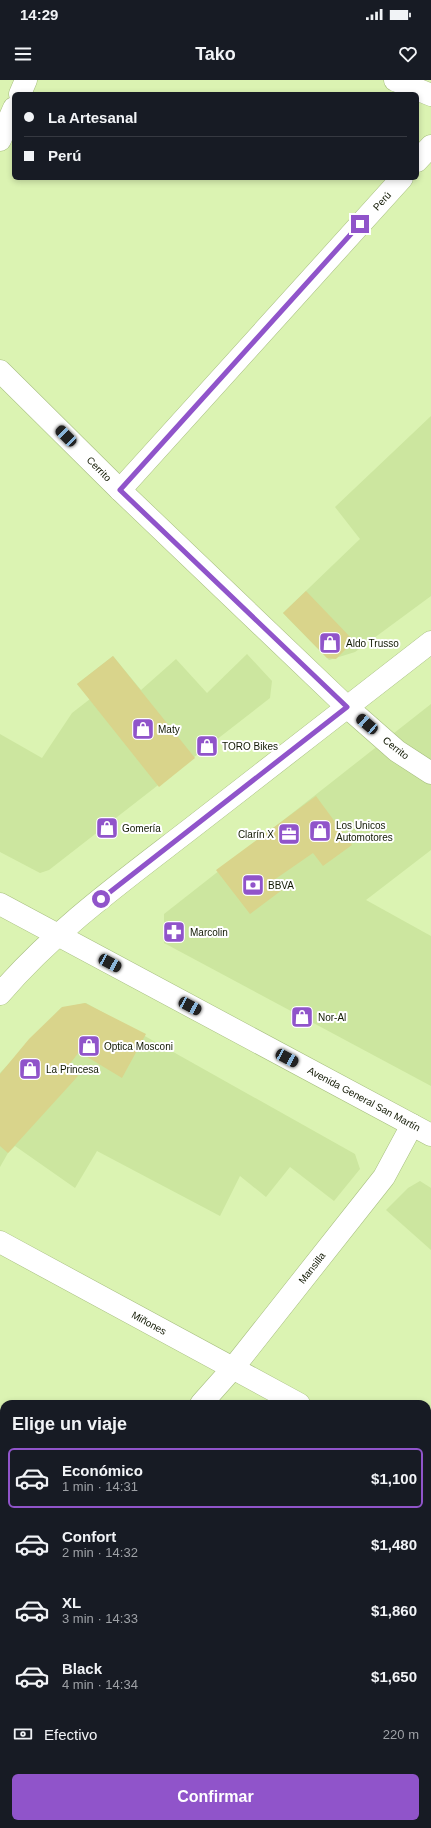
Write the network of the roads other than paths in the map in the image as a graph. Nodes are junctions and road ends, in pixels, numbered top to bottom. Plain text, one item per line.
1 (26, 80) edge
2 (395, 80) edge
3 (21, 92) edge
4 (431, 95) edge
5 (12, 113) edge
6 (0, 140) edge
7 (431, 146) edge
8 (419, 159) edge
9 (400, 180) edge
10 (0, 370) edge
11 (120, 490) junction
12 (431, 642) edge
13 (347, 707) junction
14 (431, 773) edge
15 (0, 904) edge
16 (57, 935) junction
17 (0, 994) edge
18 (412, 1125) junction
19 (431, 1135) edge
20 (0, 1242) edge
21 (233, 1368) junction
22 (205, 1400) edge
23 (292, 1400) edge

1 - 3 street
2 - 4 street
5 - 6 street
7 - 8 street
9 - 11 street, Perú
10 - 11 street, Cerrito
11 - 13 street, Cerrito
12 - 13 street
13 - 14 street, Cerrito
13 - 16 street
15 - 16 street, Avenida General San Martín
16 - 17 street
16 - 18 street, Avenida General San Martín
18 - 19 street, Avenida General San Martín
18 - 21 street, Mansilla
20 - 21 street, Miñones
21 - 22 street, Mansilla
21 - 23 street, Miñones

